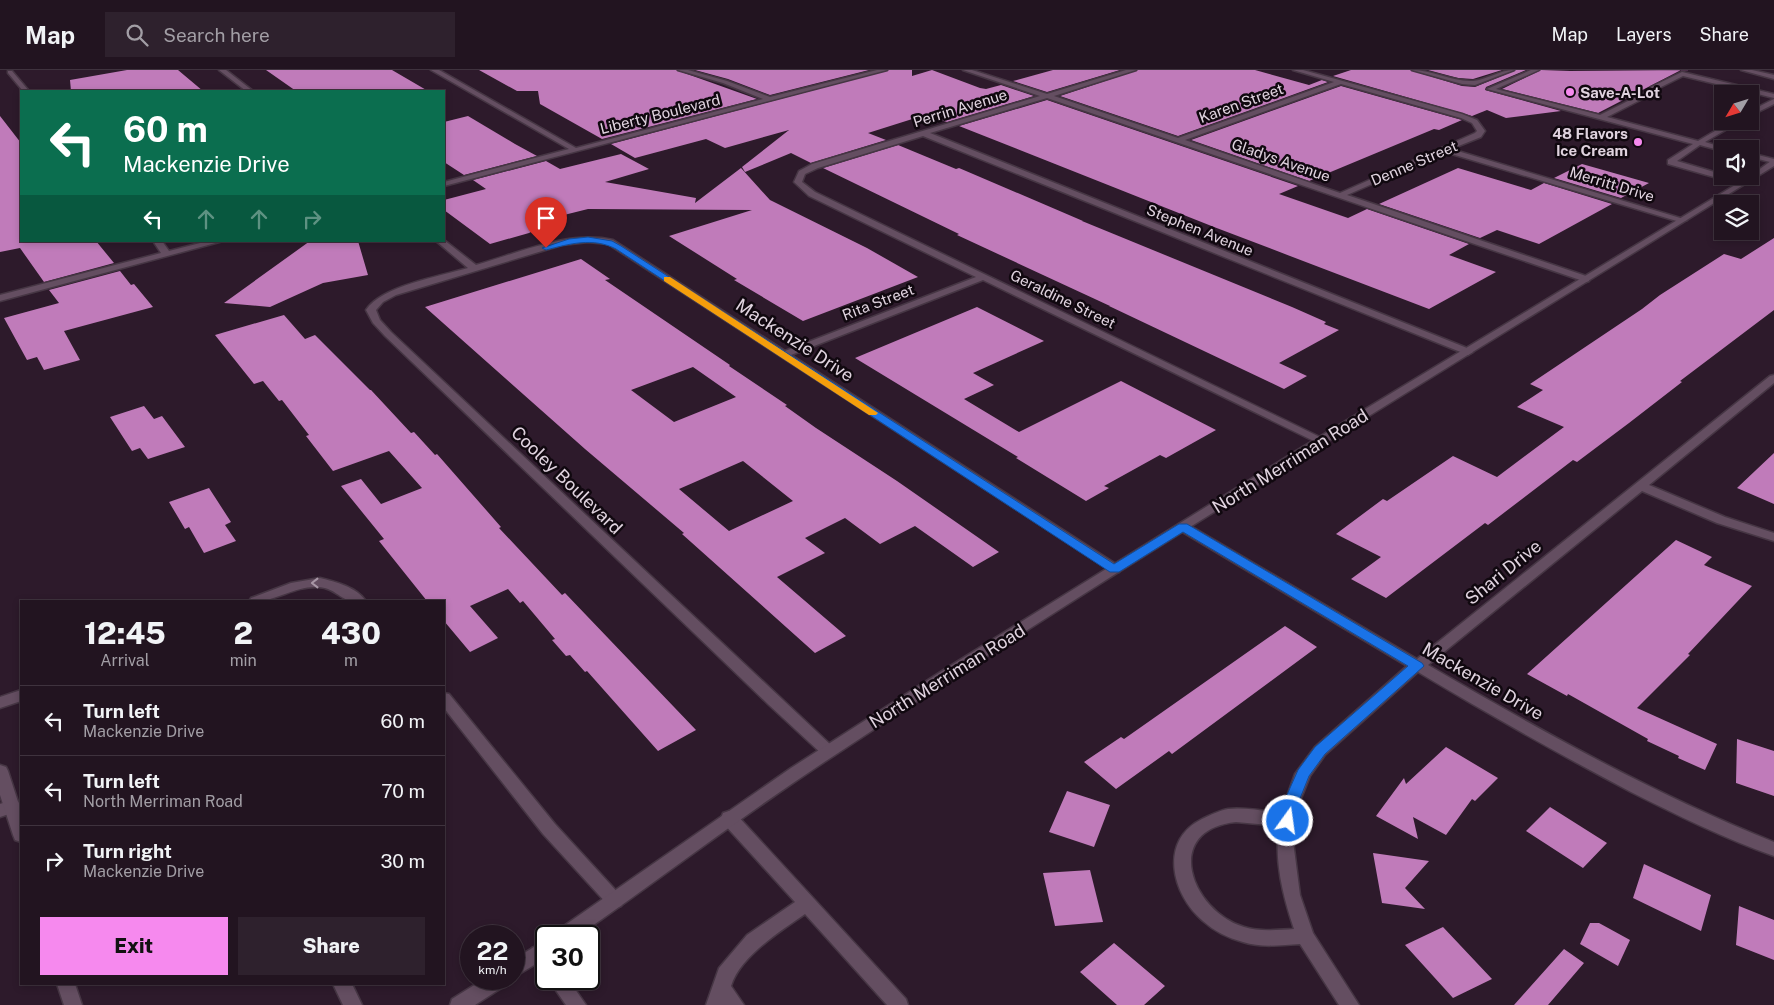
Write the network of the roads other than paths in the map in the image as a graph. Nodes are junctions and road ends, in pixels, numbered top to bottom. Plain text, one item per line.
1 (19, 70) edge
2 (222, 70) edge
3 (434, 70) edge
4 (681, 70) edge
5 (884, 70) edge
6 (966, 70) edge
7 (1133, 70) edge
8 (1296, 70) edge
9 (1415, 70) edge
10 (1511, 70) edge
11 (1536, 70) edge
12 (1744, 70) edge
13 (10, 72) junction
14 (1674, 72) dead end
15 (1684, 72) edge
16 (1702, 72) dead end
17 (0, 73) edge
18 (1774, 77) edge
19 (1341, 82) junction
20 (25, 90) edge
21 (249, 90) edge
22 (1047, 96) junction
23 (1774, 96) edge
24 (771, 100) junction
25 (1774, 101) edge
26 (1759, 109) edge
27 (1601, 117) junction
28 (1722, 130) edge
29 (923, 133) junction
30 (1179, 140) junction
31 (1700, 142) junction
32 (1714, 146) edge
33 (575, 150) junction
34 (1446, 150) junction
35 (1759, 158) edge
36 (1774, 162) edge
37 (1759, 172) edge
38 (1714, 176) edge
39 (799, 178) joint
40 (445, 184) edge
41 (1739, 185) edge
42 (1341, 195) junction
43 (1683, 220) junction
44 (157, 242) edge
45 (215, 242) edge
46 (441, 242) edge
47 (167, 255) junction
48 (475, 269) junction
49 (983, 277) junction
50 (1586, 279) junction
51 (0, 298) edge
52 (1468, 352) junction
53 (783, 355) junction
54 (1774, 378) edge
55 (1322, 441) junction
56 (1641, 486) junction
57 (1183, 527) junction
58 (1774, 537) edge
59 (1114, 569) junction
60 (258, 600) edge
61 (357, 600) edge
62 (1417, 666) junction
63 (20, 695) edge
64 (445, 699) edge
65 (0, 703) edge
66 (828, 751) junction
67 (0, 771) edge
68 (11, 807) edge
69 (729, 818) junction
70 (1288, 821) junction
71 (20, 833) edge
72 (1774, 849) edge
73 (615, 901) junction
74 (807, 904) junction
75 (580, 925) edge
76 (1305, 936) junction
77 (66, 985) edge
78 (343, 985) edge
79 (482, 990) edge
80 (565, 990) edge
81 (718, 996) edge
82 (73, 1005) edge
83 (353, 1005) edge
84 (460, 1005) edge
85 (577, 1005) edge
86 (735, 1005) edge
87 (899, 1005) edge
88 (1350, 1005) edge

1 - 13 street
2 - 21 street
3 - 33 street
4 - 24 street
5 - 24 street, Liberty Boulevard
6 - 22 street, Gladys Avenue
7 - 22 street, Perrin Avenue
8 - 19 street
9 - 10 street
11 - 27 street
12 - 18 street
13 - 17 street
13 - 20 street
14 - 15 street
15 - 16 street
15 - 23 street
15 - 27 street
19 - 30 street, Karen Street
19 - 34 street, Denne Street
22 - 29 street, Perrin Avenue
22 - 30 street, Gladys Avenue
24 - 33 street, Liberty Boulevard
25 - 26 street
27 - 31 street
28 - 31 street
29 - 39 street, Perrin Avenue
29 - 52 street, Stephen Avenue
30 - 42 street, Gladys Avenue
31 - 32 street
31 - 38 street
33 - 40 street, Liberty Boulevard
34 - 42 street, Denne Street
34 - 43 street, Merritt Drive
35 - 36 street
36 - 37 street, North Merriman Road
39 - 49 street, Geraldine Street
41 - 43 street, North Merriman Road
42 - 50 street, Gladys Avenue
43 - 50 street, North Merriman Road
44 - 47 street
45 - 47 street
46 - 48 street
47 - 51 street
48 - 53 street, Mackenzie Drive
48 - 66 street, Cooley Boulevard
49 - 53 street, Rita Street
49 - 55 street, Geraldine Street
50 - 52 street, North Merriman Road
52 - 55 street, North Merriman Road
53 - 59 street, Mackenzie Drive
54 - 56 street, Shari Drive
55 - 57 street, North Merriman Road
56 - 58 street
56 - 62 street, Shari Drive
57 - 59 street, North Merriman Road
57 - 62 street, Mackenzie Drive
59 - 66 street, North Merriman Road
61 -> 60 street
62 - 70 street, Shari Drive
62 - 72 street, Mackenzie Drive
63 - 65 street
64 - 73 street
66 - 69 street, North Merriman Road
67 - 68 street
68 - 71 street
69 - 73 street, North Merriman Road
69 - 74 street
70 - 76 street, Shari Drive
70 - 76 street
73 - 75 street, North Merriman Road
74 - 81 street
74 - 87 street
76 - 88 street, Shari Drive
77 - 82 street
78 - 83 street
79 - 84 street
80 - 85 street
81 - 86 street

